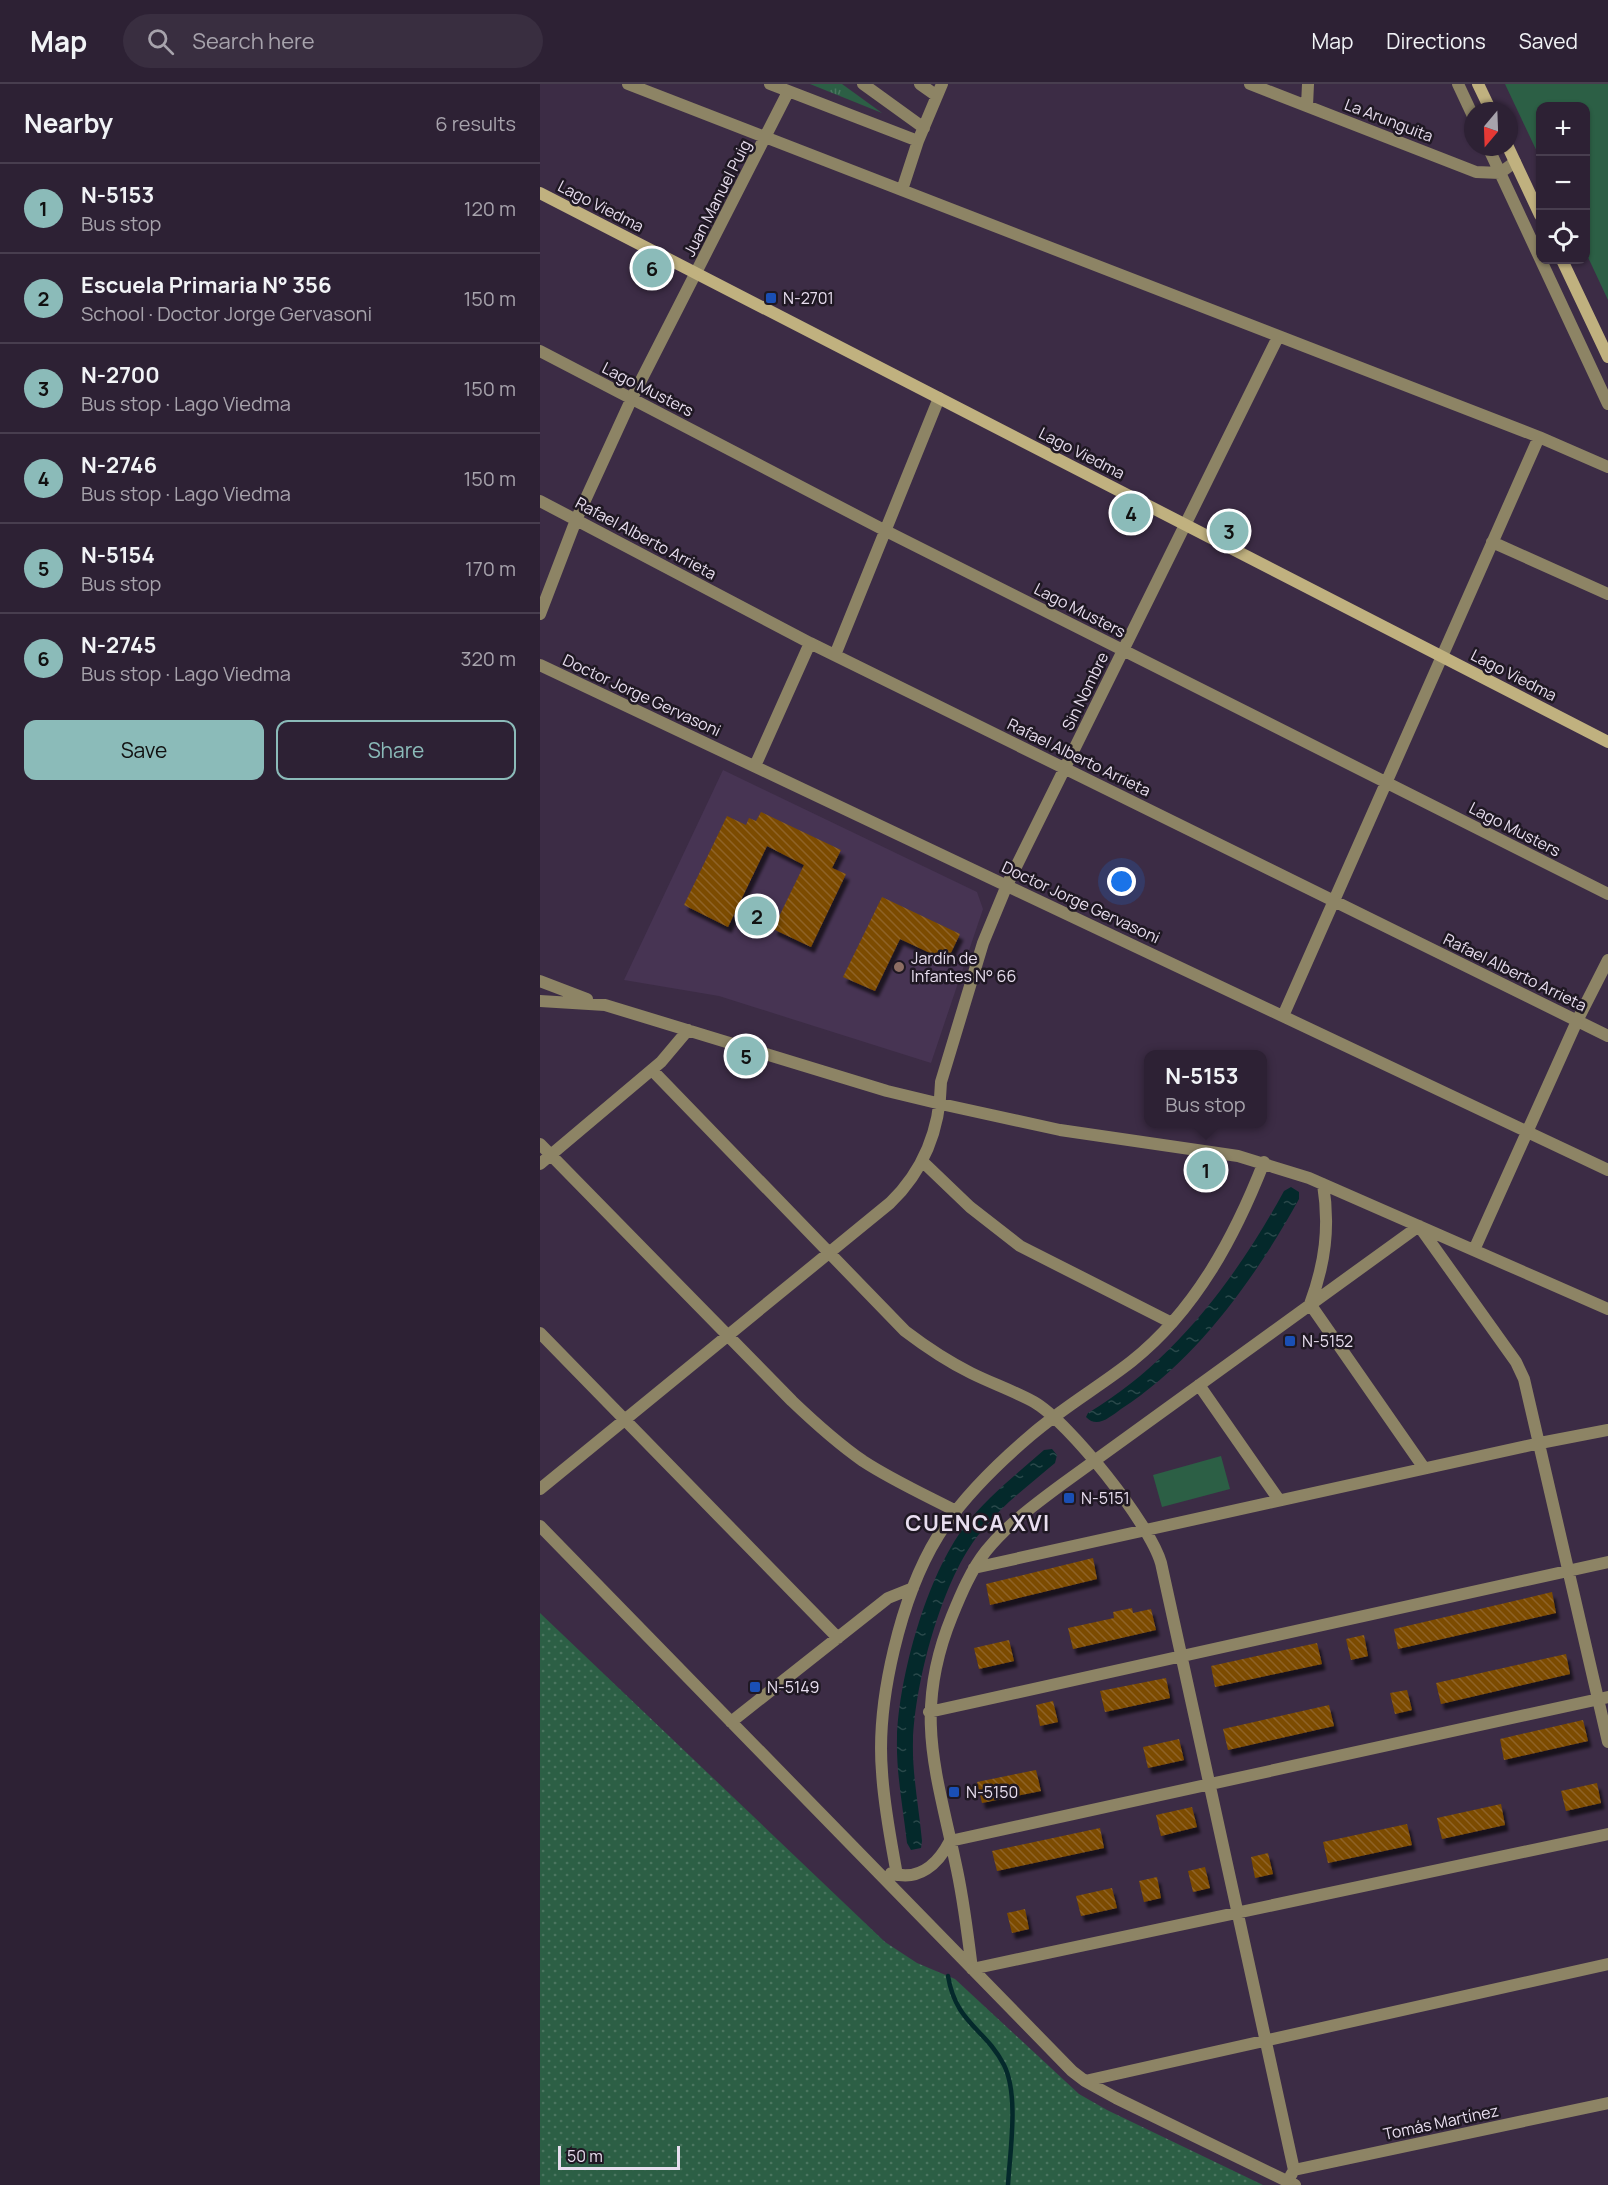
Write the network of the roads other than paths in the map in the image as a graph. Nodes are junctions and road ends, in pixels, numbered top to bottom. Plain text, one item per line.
1 (628, 84) edge
2 (770, 84) edge
3 (862, 84) edge
4 (920, 84) edge
5 (942, 84) edge
6 (1250, 84) edge
7 (1308, 84) edge
8 (1458, 84) edge
9 (1478, 84) edge
10 (788, 92) junction
11 (937, 96) junction
12 (1466, 102) edge
13 (1487, 102) edge
14 (1307, 106) junction
15 (924, 128) junction
16 (765, 138) junction
17 (918, 141) junction
18 (1492, 156) edge
19 (1512, 156) edge
20 (1515, 162) junction
21 (1500, 173) junction
22 (902, 190) junction
23 (540, 193) edge
24 (1538, 210) edge
25 (1564, 264) edge
26 (697, 273) junction
27 (1278, 337) junction
28 (540, 351) edge
29 (1608, 357) edge
30 (939, 398) junction
31 (631, 400) junction
32 (1608, 404) edge
33 (1539, 437) junction
34 (1608, 467) edge
35 (540, 501) edge
36 (576, 520) junction
37 (1185, 524) junction
38 (885, 531) junction
39 (1492, 542) junction
40 (1608, 594) edge
41 (540, 614) edge
42 (810, 643) junction
43 (1123, 650) junction
44 (835, 656) junction
45 (1442, 656) junction
46 (540, 665) edge
47 (1608, 741) edge
48 (754, 766) junction
49 (1065, 768) junction
50 (1386, 782) junction
51 (1007, 885) junction
52 (1608, 894) edge
53 (1334, 901) junction
54 (1608, 960) edge
55 (540, 981) edge
56 (540, 1001) edge
57 (605, 1005) junction
58 (1283, 1016) junction
59 (1577, 1021) junction
60 (688, 1030) junction
61 (1608, 1036) edge
62 (652, 1070) junction
63 (941, 1104) junction
64 (1527, 1132) junction
65 (540, 1144) edge
66 (551, 1155) junction
67 (923, 1162) junction
68 (1264, 1162) junction
69 (540, 1164) edge
70 (1608, 1170) edge
71 (1323, 1184) junction
72 (1419, 1226) junction
73 (1474, 1250) junction
74 (828, 1253) junction
75 (1310, 1304) junction
76 (1608, 1309) edge
77 (1172, 1323) junction
78 (540, 1334) edge
79 (727, 1336) junction
80 (1199, 1384) junction
81 (1054, 1417) junction
82 (625, 1420) junction
83 (1608, 1430) edge
84 (1540, 1443) junction
85 (1094, 1461) junction
86 (1424, 1468) junction
87 (540, 1489) edge
88 (1280, 1500) junction
89 (956, 1511) junction
90 (540, 1526) edge
91 (1146, 1530) junction
92 (1608, 1562) edge
93 (974, 1568) junction
94 (1569, 1570) junction
95 (913, 1588) junction
96 (838, 1638) junction
97 (1181, 1656) junction
98 (1603, 1699) edge
99 (929, 1712) junction
100 (731, 1722) junction
101 (1608, 1742) edge
102 (1209, 1784) junction
103 (1608, 1834) edge
104 (950, 1841) junction
105 (871, 1866) junction
106 (897, 1875) junction
107 (1237, 1913) junction
108 (1608, 1964) edge
109 (972, 1969) junction
110 (1265, 2040) junction
111 (1085, 2081) junction
112 (1608, 2103) edge
113 (1292, 2179) edge

1 - 16 street
2 - 10 street
3 - 15 street
4 - 11 street
5 - 11 street
6 - 14 street, La Arunguita
7 - 14 street
8 - 12 street
9 - 13 main road
10 - 16 street, Juan Manuel Puig
10 - 17 street
11 - 15 street
14 - 21 street, La Arunguita
15 - 17 street
16 - 22 street
16 - 26 street, Juan Manuel Puig
17 - 22 street
18 - 21 street
19 - 20 main road
20 - 21 street
20 - 24 main road
21 - 32 street
22 - 27 street
23 - 26 main road, Lago Viedma
25 - 29 main road
26 - 30 main road, Lago Viedma
26 - 31 street, Juan Manuel Puig
27 - 33 street
27 - 37 street, Sin Nombre
28 - 31 street, Lago Musters
30 - 37 main road, Lago Viedma
30 - 38 street
31 - 36 street, Juan Manuel Puig
31 - 38 street, Lago Musters
33 - 34 street
33 - 39 street
35 - 36 street, Rafael Alberto Arrieta
36 - 41 street, Juan Manuel Puig
36 - 42 street, Rafael Alberto Arrieta
37 - 43 street, Sin Nombre
37 - 45 main road, Lago Viedma
38 - 43 street, Lago Musters
38 - 44 street
39 - 40 street
39 - 45 street
42 - 44 street, Rafael Alberto Arrieta
42 - 48 street
43 - 49 street, Sin Nombre
43 - 50 street, Lago Musters
44 - 49 street, Rafael Alberto Arrieta
45 - 47 main road, Lago Viedma
45 - 50 street
46 - 48 street, Doctor Jorge Gervasoni
48 - 51 street, Doctor Jorge Gervasoni
49 - 51 street, Sin Nombre
49 - 53 street, Rafael Alberto Arrieta
50 - 52 street, Lago Musters
50 - 53 street
51 - 58 street, Doctor Jorge Gervasoni
51 - 63 street, Sin Nombre
53 - 58 street
53 - 59 street, Rafael Alberto Arrieta
54 - 59 street
55 - 57 street
56 - 57 street
57 - 60 street
58 - 64 street, Doctor Jorge Gervasoni
59 - 61 street, Rafael Alberto Arrieta
59 - 64 street
60 - 62 street
60 - 63 street
62 - 66 street
62 - 74 street
63 - 67 street, Sin Nombre
63 - 68 street
64 - 70 street, Doctor Jorge Gervasoni
64 - 73 street
65 - 66 street
66 - 69 street
66 - 79 street
67 - 74 street, Sin Nombre
67 - 77 street
68 - 71 street
68 - 77 street
71 - 72 street
71 - 75 street
72 - 73 street
72 - 75 street
72 - 84 street
73 - 76 street
74 - 79 street, Sin Nombre
74 - 81 street
75 - 80 street
75 - 86 street
77 - 81 street
78 - 82 street
79 - 82 street, Sin Nombre
79 - 89 street
80 - 85 street
80 - 88 street
81 - 85 street
81 - 89 street
82 - 87 street, Sin Nombre
82 - 96 street
83 - 84 street
84 - 86 street
84 - 94 street
85 - 91 street
85 - 93 street
86 - 88 street
88 - 91 street
89 - 95 street
90 - 100 street
91 - 93 street
91 - 97 street
92 - 94 street
93 - 99 street
94 - 97 street
94 - 98 street
95 - 96 street
95 - 106 street
96 - 100 street
97 - 99 street
97 - 102 street
98 - 101 street
98 - 102 street
99 - 104 street
100 - 105 street
102 - 104 street
102 - 107 street
103 - 107 street
104 - 106 street
104 - 109 street
105 - 106 street
105 - 109 street
107 - 109 street
107 - 110 street
108 - 110 street
109 - 111 street
110 - 111 street
110 - 113 street
111 - 113 street
112 - 113 street, Tomás Martínez

